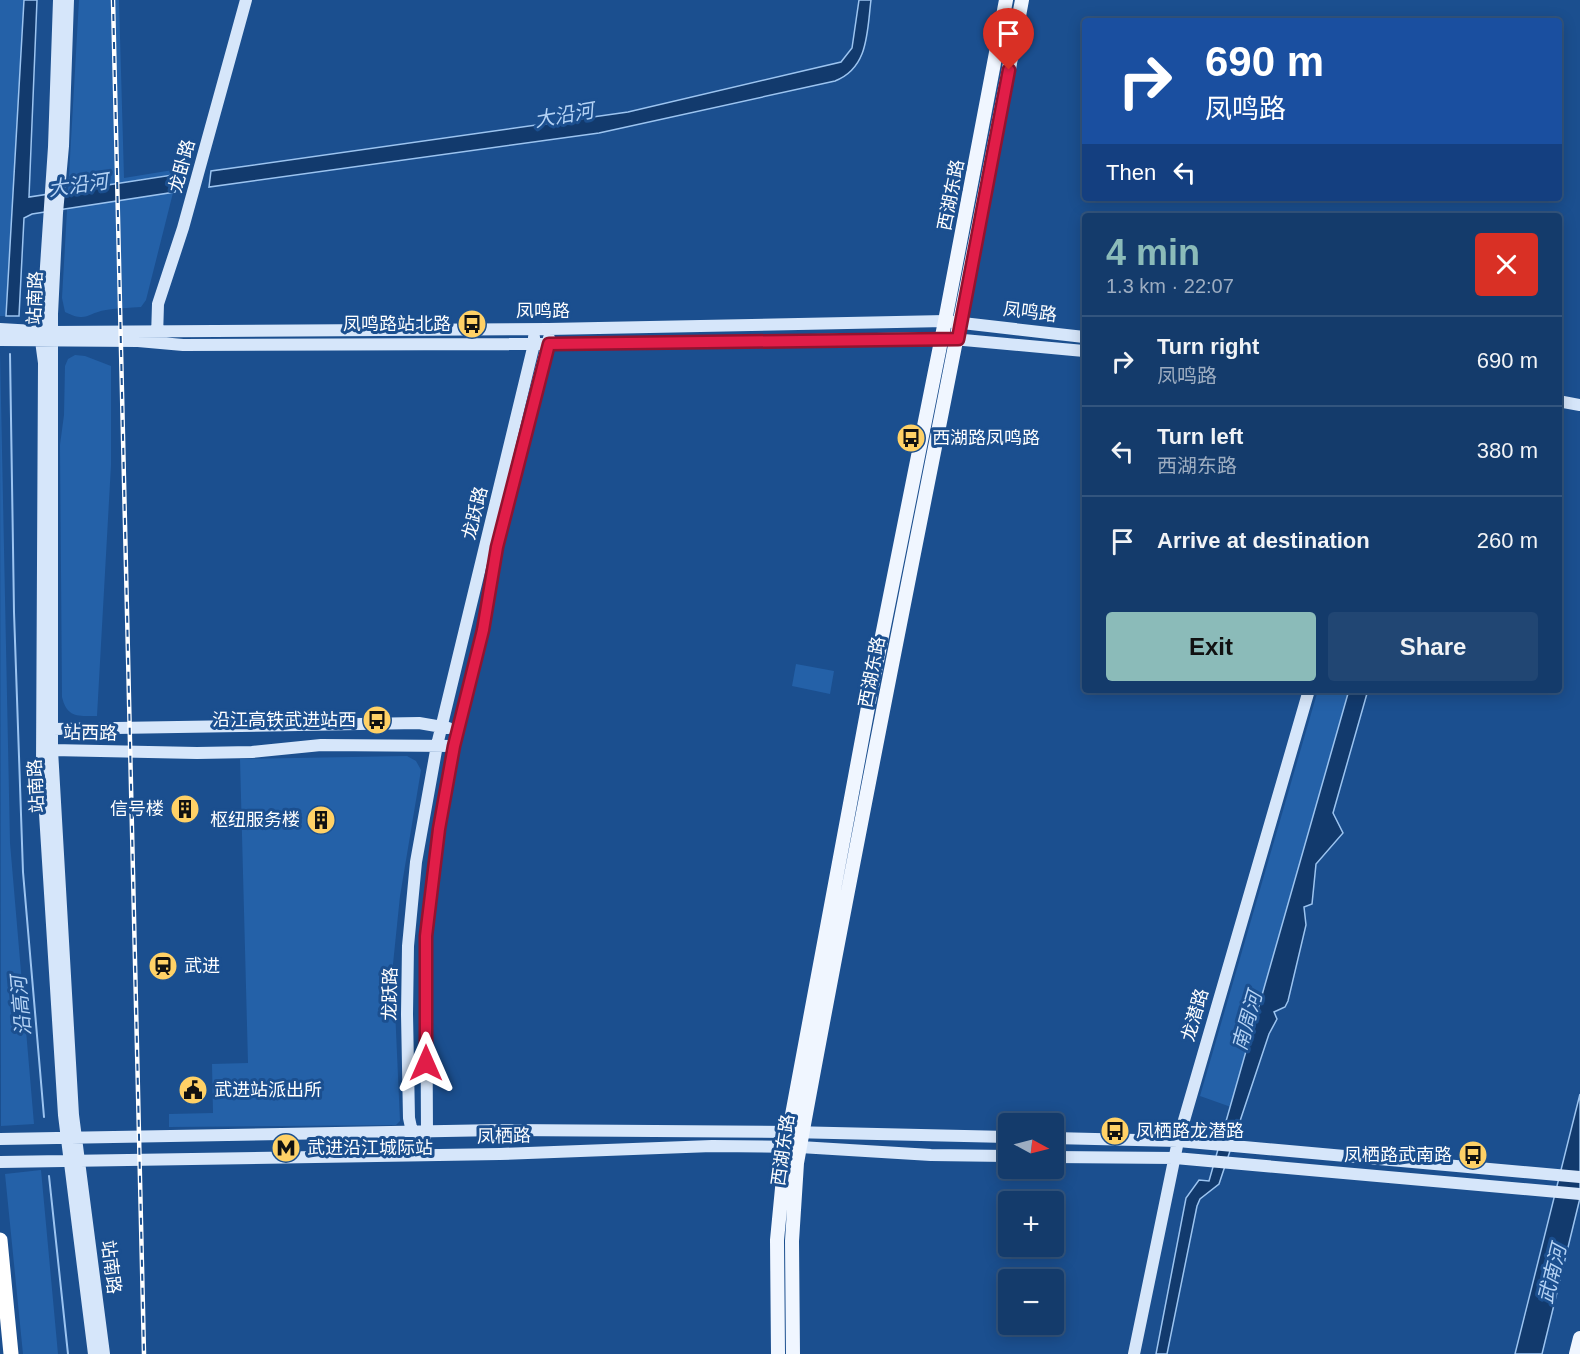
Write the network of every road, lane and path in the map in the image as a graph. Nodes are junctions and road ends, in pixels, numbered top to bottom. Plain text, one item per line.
1 (59, 0) edge
2 (68, 0) edge
3 (246, 0) edge
4 (1006, 0) edge
5 (1022, 0) edge
6 (56, 190) junction
7 (945, 321) junction
8 (960, 322) junction
9 (0, 329) edge
10 (533, 329) junction
11 (548, 329) junction
12 (47, 337) junction
13 (157, 337) junction
14 (1082, 337) edge
15 (942, 338) junction
16 (958, 339) junction
17 (0, 340) edge
18 (534, 344) junction
19 (549, 344) junction
20 (1082, 351) edge
21 (1562, 402) edge
22 (1580, 405) edge
23 (1308, 693) edge
24 (441, 728) junction
25 (459, 728) junction
26 (53, 729) junction
27 (43, 740) junction
28 (436, 745) junction
29 (454, 746) junction
30 (52, 750) junction
31 (411, 1132) junction
32 (427, 1132) junction
33 (796, 1132) junction
34 (998, 1137) edge
35 (71, 1138) junction
36 (1064, 1138) edge
37 (0, 1139) edge
38 (1178, 1141) junction
39 (793, 1147) junction
40 (417, 1155) junction
41 (998, 1156) edge
42 (1064, 1156) edge
43 (1175, 1158) junction
44 (75, 1161) junction
45 (0, 1162) edge
46 (1580, 1177) edge
47 (1580, 1194) edge
48 (0, 1240) edge
49 (1580, 1338) edge
50 (11, 1354) edge
51 (94, 1354) edge
52 (104, 1354) edge
53 (778, 1354) edge
54 (794, 1354) edge
55 (1134, 1354) edge
56 (1576, 1354) edge

1 - 6 street
2 - 6 street
3 - 13 street, 龙卧路
4 - 7 main road, 西湖东路
5 - 8 main road, 西湖东路
6 - 12 street, 站南路
7 - 8 street, 凤鸣路
7 - 11 street, 凤鸣路
7 - 15 main road, 西湖东路
8 - 14 street, 凤鸣路
8 - 16 main road, 西湖东路
9 - 12 street, 凤鸣路
10 - 11 street, 凤鸣路
10 - 13 street, 凤鸣路
10 - 18 street, 龙跃路
11 - 19 street, 龙跃路
12 - 13 street, 凤鸣路
12 - 17 street, 凤鸣路
12 - 26 street, 站南路
12 - 27 street, 站南路
13 - 18 street, 凤鸣路
15 - 16 street, 凤鸣路
15 - 19 street, 凤鸣路
15 - 33 main road, 西湖东路
16 - 20 street, 凤鸣路
16 - 33 main road, 西湖东路
18 - 19 street, 凤鸣路
18 - 24 street, 龙跃路
19 - 25 street, 龙跃路
21 - 22 street
23 - 38 street, 龙潜路
24 - 25 street, 站西路
24 - 26 street, 站西路
24 - 28 street, 龙跃路
25 - 29 street, 龙跃路
26 - 27 street, 站西路
26 - 30 street, 站南路
27 - 30 street, 站西路
27 - 35 street, 站南路
28 - 29 street, 站西路
28 - 30 street, 站西路
28 - 31 street, 龙跃路
29 - 32 street, 龙跃路
30 - 35 street, 站南路
31 - 32 street, 凤栖路
31 - 35 street, 凤栖路
31 - 40 street, 龙跃路
32 - 33 street, 凤栖路
32 - 40 street, 龙跃路
33 - 34 street, 凤栖路
33 - 39 main road, 西湖东路
35 - 37 street, 凤栖路
35 - 44 street, 站南路
36 - 38 street
38 - 43 street, 龙潜路
38 - 46 street
39 - 40 street, 凤栖路
39 - 41 street, 凤栖路
39 - 53 main road, 西湖东路
39 - 54 main road, 西湖东路
40 - 44 street, 凤栖路
42 - 43 street
43 - 47 street
43 - 55 street, 龙潜路
44 - 45 street, 凤栖路
44 - 51 street, 站南路
44 - 52 street, 站南路
48 - 50 highway
49 - 56 main road

